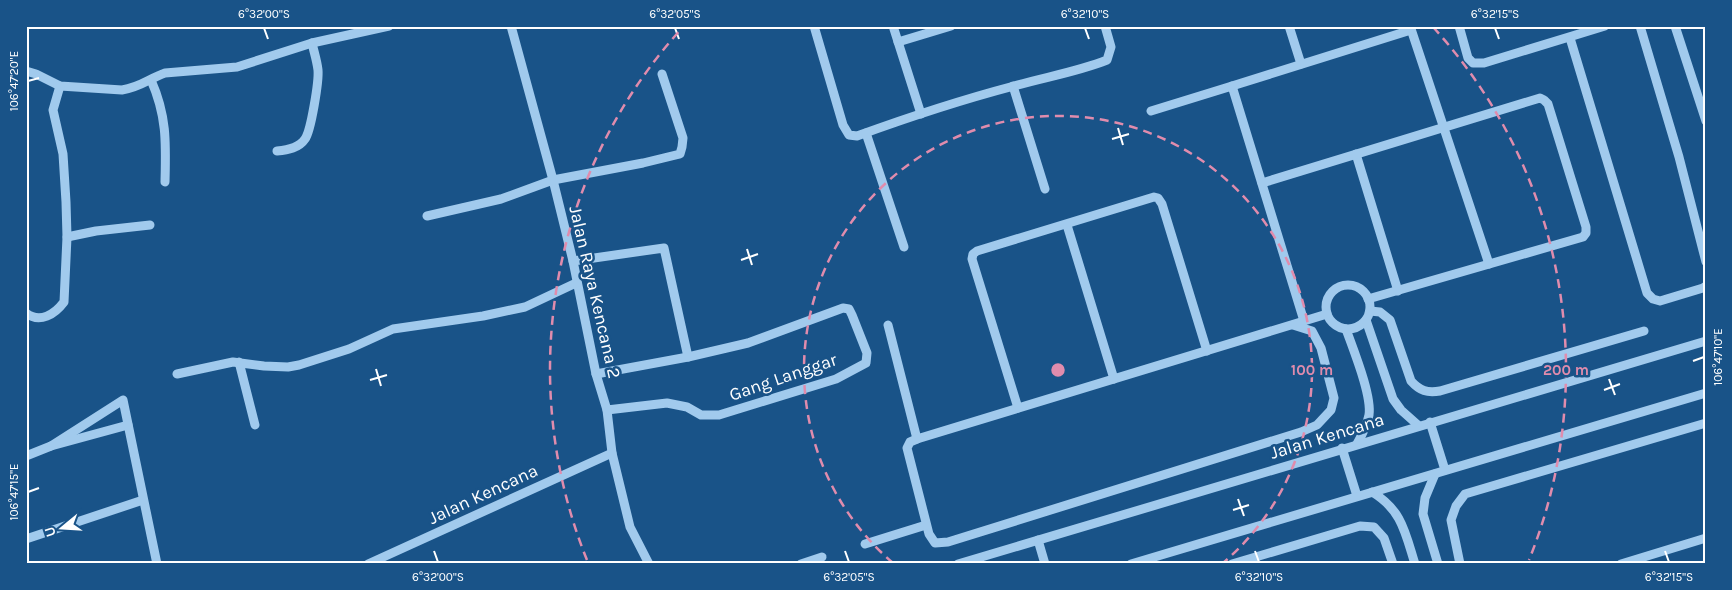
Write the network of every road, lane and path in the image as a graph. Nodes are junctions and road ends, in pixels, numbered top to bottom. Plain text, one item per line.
1 (389, 26) edge
2 (510, 26) edge
3 (814, 26) edge
4 (893, 26) edge
5 (951, 26) edge
6 (1105, 26) edge
7 (1289, 26) edge
8 (1459, 26) edge
9 (1605, 26) edge
10 (1640, 26) edge
11 (1675, 26) edge
12 (1410, 28) edge
13 (1570, 38) junction
14 (898, 42) junction
15 (312, 43) junction
16 (1301, 64) junction
17 (26, 71) edge
18 (662, 74) dead end
19 (151, 80) junction
20 (60, 86) junction
21 (1013, 86) junction
22 (1232, 86) junction
23 (1703, 101) edge
24 (1151, 111) dead end
25 (921, 114) junction
26 (1706, 121) edge
27 (1444, 128) junction
28 (866, 132) junction
29 (278, 151) dead end
30 (1356, 154) junction
31 (554, 180) junction
32 (165, 182) dead end
33 (1262, 183) junction
34 (1045, 189) dead end
35 (427, 216) dead end
36 (150, 225) dead end
37 (1066, 225) junction
38 (68, 237) junction
39 (904, 247) dead end
40 (573, 261) junction
41 (1706, 262) edge
42 (1489, 264) junction
43 (576, 284) junction
44 (1706, 286) edge
45 (1398, 291) junction
46 (1368, 299) junction
47 (1370, 311) junction
48 (26, 313) edge
49 (1328, 314) junction
50 (1366, 320) junction
51 (1304, 321) junction
52 (1293, 325) junction
53 (888, 326) dead end
54 (1346, 329) junction
55 (1644, 331) dead end
56 (1706, 341) edge
57 (1207, 351) junction
58 (688, 357) junction
59 (239, 362) junction
60 (177, 374) dead end
61 (596, 374) junction
62 (1114, 379) junction
63 (1706, 392) edge
64 (1018, 408) junction
65 (606, 410) junction
66 (1430, 422) junction
67 (1706, 423) edge
68 (128, 425) junction
69 (255, 426) dead end
70 (1419, 426) junction
71 (917, 439) junction
72 (1357, 444) junction
73 (51, 446) junction
74 (1342, 448) junction
75 (612, 454) junction
76 (26, 456) edge
77 (1445, 470) junction
78 (1435, 474) junction
79 (1372, 492) junction
80 (1357, 496) junction
81 (143, 500) junction
82 (926, 525) junction
83 (1706, 538) edge
84 (26, 539) edge
85 (1038, 540) junction
86 (865, 544) dead end
87 (822, 557) dead end
88 (157, 564) edge
89 (368, 564) edge
90 (649, 564) edge
91 (801, 564) edge
92 (958, 564) edge
93 (1045, 564) edge
94 (1131, 564) edge
95 (1232, 564) edge
96 (1393, 564) edge
97 (1415, 564) edge
98 (1438, 564) edge
99 (1460, 564) edge
100 (1621, 564) edge

1 - 15 street
2 - 31 street, Jalan Raya Kencana 2
3 - 28 street
4 - 14 street
5 - 14 street
6 - 21 street
7 - 16 street
8 - 13 street
9 - 13 street
10 - 41 street
11 - 23 street
12 - 16 street
12 - 27 street
13 - 44 street
14 - 25 street
15 - 19 street
15 - 29 street
16 - 22 street
17 - 20 street
18 - 31 street
19 - 20 street
19 - 32 street
20 - 38 street
21 - 25 street
21 - 34 street
22 - 24 street
22 - 33 street
23 - 26 street
25 - 28 street
27 - 30 street
27 - 42 street
27 - 42 street
28 - 39 street
30 - 33 street
30 - 45 street
31 - 35 street
31 - 40 street, Jalan Raya Kencana 2
33 - 51 street
36 - 38 street
37 - 57 street
37 - 62 street
37 - 64 street
38 - 48 street
40 - 43 street, Jalan Raya Kencana 2
40 - 58 street
42 - 45 street
43 - 59 street
43 - 61 street, Jalan Raya Kencana 2
45 - 46 street
46 - 47 street
46 - 49 street
47 - 50 street
47 - 55 street
49 - 51 street
49 - 54 street
50 - 54 street
50 - 70 street
51 - 52 street
52 - 57 street
52 - 82 street
53 - 71 street
54 - 72 street
56 - 66 street, Jalan Kencana
57 - 62 street
58 - 61 street, Gang Langgar
58 - 65 street, Gang Langgar
59 - 60 street
59 - 69 street
61 - 65 street, Jalan Raya Kencana 2
62 - 64 street
63 - 77 street
64 - 71 street
65 - 75 street, Jalan Raya Kencana 2
66 - 70 street, Jalan Kencana
66 - 77 street
67 - 99 street
68 - 73 street
68 - 73 street
68 - 81 street
70 - 72 street, Jalan Kencana
71 - 82 street
72 - 74 street, Jalan Kencana
73 - 76 street
74 - 80 street
74 - 85 street, Jalan Kencana
75 - 89 street, Jalan Kencana
75 - 90 street, Jalan Raya Kencana 2
77 - 78 street
78 - 79 street
78 - 98 street
79 - 80 street
79 - 97 street
80 - 94 street
81 - 84 street
81 - 88 street
82 - 86 street
83 - 100 street
85 - 92 street, Jalan Kencana
85 - 93 street
87 - 91 street
95 - 96 street

